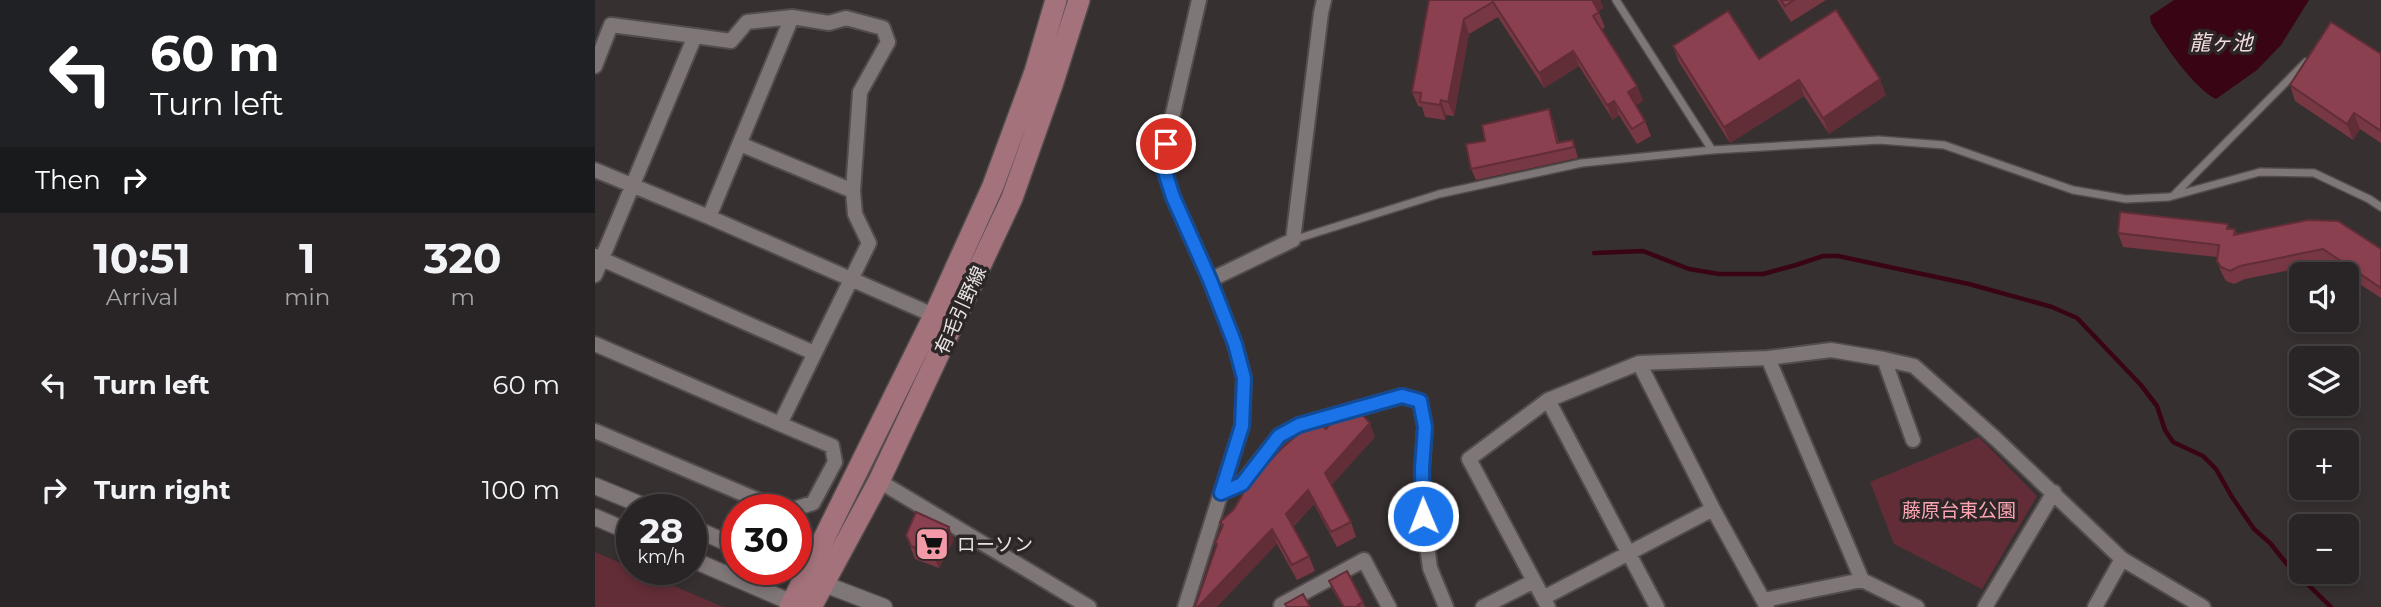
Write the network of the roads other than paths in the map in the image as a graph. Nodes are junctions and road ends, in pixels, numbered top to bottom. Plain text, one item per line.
1 (1056, 0) edge
2 (1079, 0) edge
3 (1199, 0) edge
4 (1324, 0) edge
5 (1615, 0) edge
6 (792, 17) junction
7 (695, 36) junction
8 (2306, 62) edge
9 (595, 66) edge
10 (740, 144) junction
11 (1712, 150) junction
12 (595, 170) edge
13 (632, 186) junction
14 (853, 191) junction
15 (2173, 195) junction
16 (2381, 207) edge
17 (709, 217) junction
18 (1293, 240) junction
19 (598, 258) edge
20 (595, 275) edge
21 (849, 280) junction
22 (1210, 280) junction
23 (934, 316) junction
24 (954, 324) junction
25 (595, 344) edge
26 (814, 353) junction
27 (1768, 358) junction
28 (1884, 359) junction
29 (1639, 363) junction
30 (1548, 400) junction
31 (780, 424) junction
32 (595, 431) edge
33 (1913, 440) dead end
34 (879, 481) junction
35 (595, 486) edge
36 (2054, 492) junction
37 (1221, 493) junction
38 (744, 494) edge
39 (616, 495) edge
40 (812, 503) edge
41 (1713, 509) junction
42 (595, 517) edge
43 (616, 526) edge
44 (1629, 553) junction
45 (2122, 559) junction
46 (812, 561) edge
47 (707, 566) edge
48 (812, 567) edge
49 (812, 580) edge
50 (1862, 580) junction
51 (1534, 581) junction
52 (803, 585) edge
53 (1546, 603) edge
54 (1765, 604) edge
55 (1281, 605) dead end
56 (799, 606) edge
57 (884, 607) edge
58 (1089, 607) edge
59 (1185, 607) edge
60 (1389, 607) edge
61 (1446, 607) edge
62 (1483, 607) edge
63 (1657, 607) edge
64 (1917, 607) edge
65 (1985, 607) edge
66 (2095, 607) edge
67 (2203, 607) edge

1 - 23 main road, 有毛引野線
2 - 24 main road, 有毛引野線
3 - 22 street
4 - 18 street
5 - 11 lane
6 - 7 street
6 - 10 street
6 - 14 street
7 - 9 street
7 - 13 street
8 - 15 lane
10 - 14 street
10 - 17 street
11 - 15 lane
11 - 18 lane
12 - 13 street
13 - 17 street
13 - 19 street
14 - 21 street
15 - 16 lane
17 - 21 street
18 - 22 street
19 - 20 street
19 - 26 street
21 - 23 street
21 - 26 street
22 - 37 street
23 - 24 street
23 - 46 main road, 有毛引野線
24 - 34 main road, 有毛引野線
25 - 31 street
26 - 31 street
27 - 28 street
27 - 29 street
27 - 50 street
28 - 33 street
28 - 36 street
29 - 30 street
29 - 41 street
30 - 44 street
30 - 51 street
31 - 40 street
32 - 38 street
34 - 48 main road, 有毛引野線
34 - 58 street
35 - 39 street
36 - 45 street
36 - 65 street
37 - 59 street
37 - 61 street
41 - 44 street
41 - 54 street
42 - 43 street
44 - 53 street
44 - 63 street
45 - 66 street
45 - 67 street
47 - 56 street
49 - 57 street
50 - 54 street
50 - 64 street
51 - 53 street
51 - 62 street
52 - 56 main road, 有毛引野線
55 - 60 street

